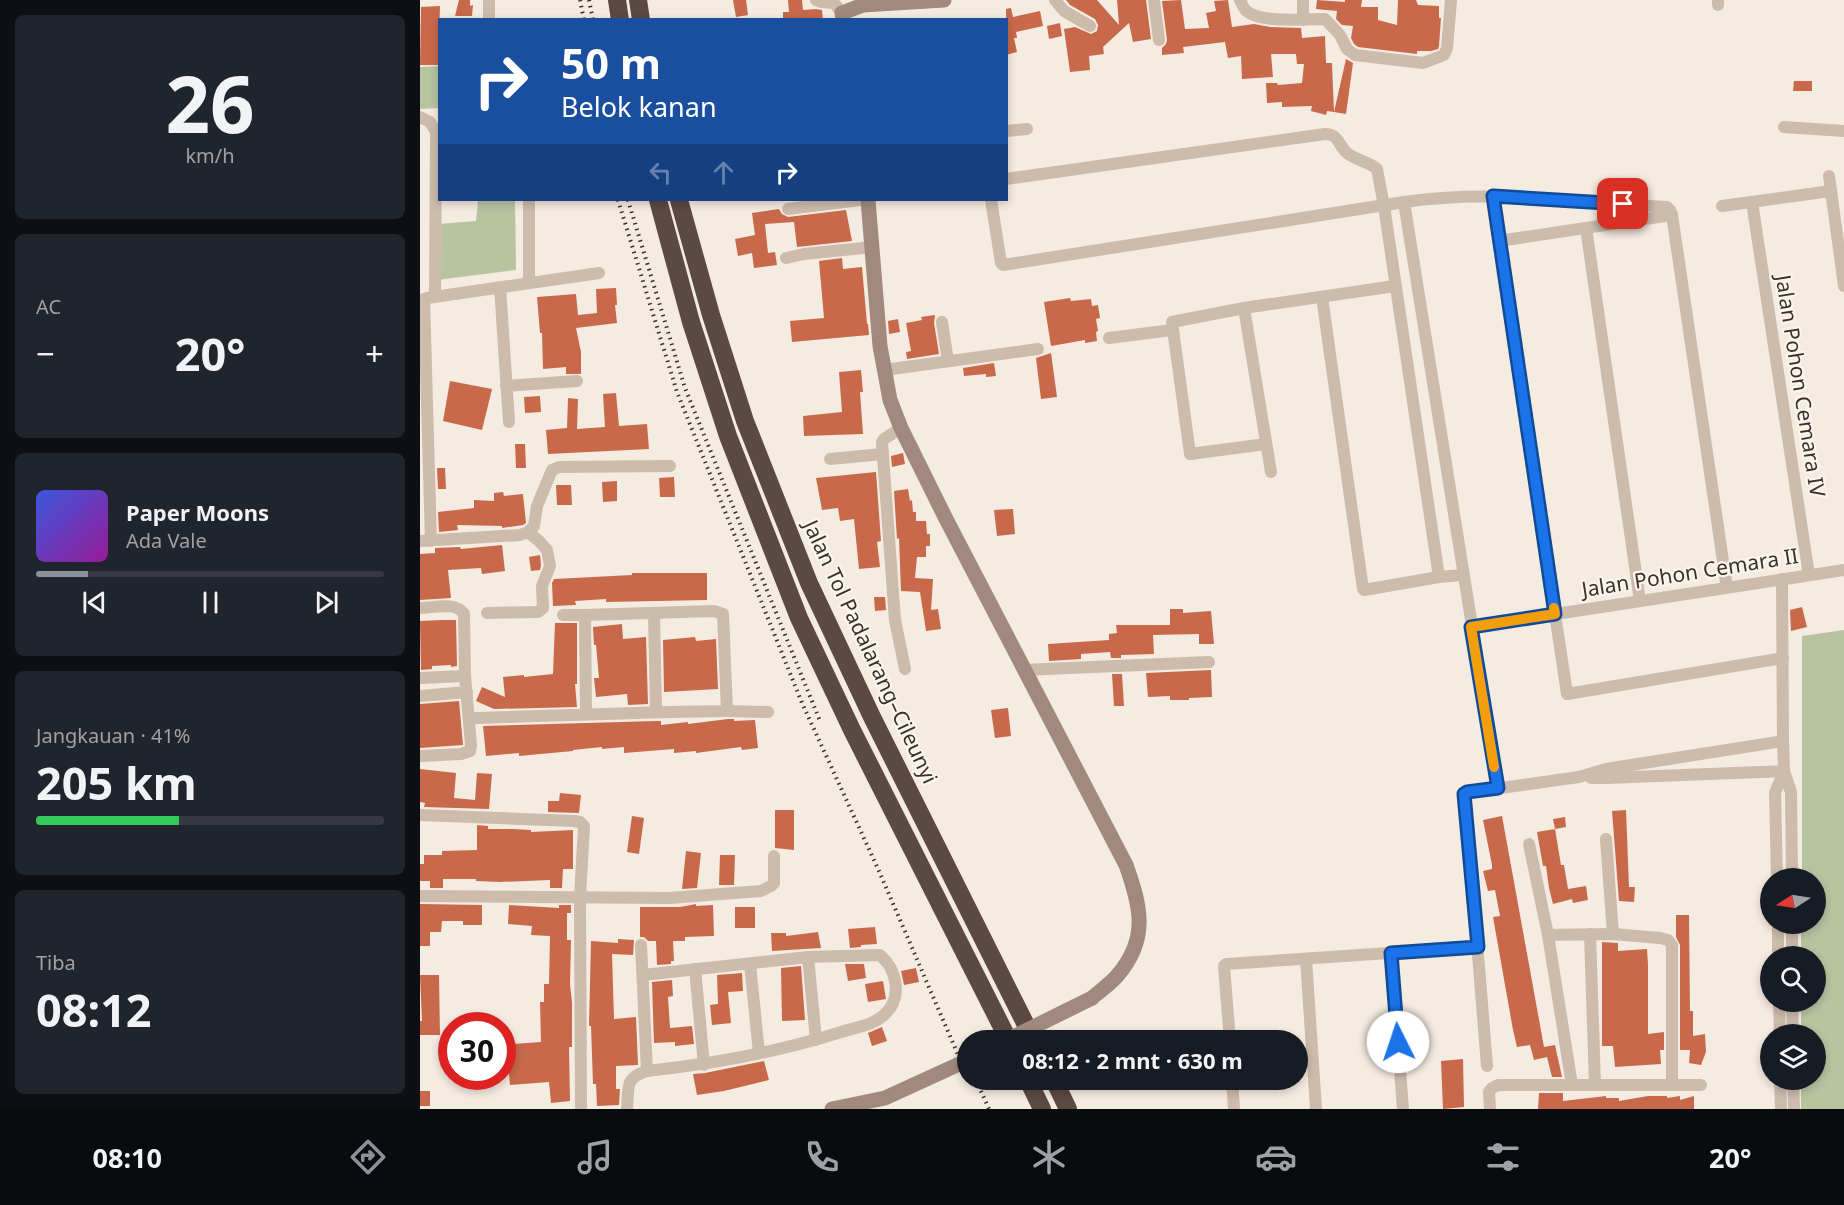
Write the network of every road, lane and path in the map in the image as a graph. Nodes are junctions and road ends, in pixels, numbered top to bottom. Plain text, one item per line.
1 (489, 0) edge
2 (617, 0) edge
3 (638, 0) edge
4 (816, 0) edge
5 (944, 0) edge
6 (1055, 0) edge
7 (1154, 0) edge
8 (1240, 0) edge
9 (1303, 0) edge
10 (1451, 0) edge
11 (842, 16) edge
12 (489, 18) edge
13 (620, 18) edge
14 (641, 18) edge
15 (1303, 20) junction
16 (1090, 26) dead end
17 (1160, 40) dead end
18 (420, 117) edge
19 (1784, 127) dead end
20 (1027, 129) dead end
21 (1008, 130) edge
22 (1844, 131) edge
23 (1829, 177) dead end
24 (1008, 179) edge
25 (1831, 191) junction
26 (1493, 196) junction
27 (529, 201) edge
28 (658, 201) edge
29 (679, 201) edge
30 (852, 201) edge
31 (868, 201) edge
32 (991, 201) edge
33 (1404, 202) junction
34 (1752, 202) junction
35 (1384, 206) junction
36 (1722, 206) dead end
37 (788, 209) dead end
38 (1672, 215) junction
39 (1586, 228) junction
40 (1499, 241) junction
41 (873, 247) junction
42 (786, 258) dead end
43 (599, 273) dead end
44 (529, 283) junction
45 (1395, 286) junction
46 (1844, 286) edge
47 (500, 287) junction
48 (1322, 297) junction
49 (426, 298) edge
50 (1244, 308) junction
51 (942, 322) dead end
52 (1172, 330) junction
53 (1109, 339) dead end
54 (1038, 349) dead end
55 (948, 361) junction
56 (884, 370) junction
57 (577, 381) dead end
58 (506, 386) junction
59 (509, 422) dead end
60 (901, 428) junction
61 (1266, 444) junction
62 (883, 454) junction
63 (830, 459) dead end
64 (670, 466) dead end
65 (1271, 472) dead end
66 (528, 532) junction
67 (425, 541) edge
68 (1844, 570) edge
69 (1462, 575) junction
70 (1809, 575) junction
71 (1439, 577) junction
72 (1782, 579) junction
73 (1727, 588) junction
74 (1640, 601) junction
75 (420, 608) edge
76 (654, 613) junction
77 (487, 614) dead end
78 (1555, 614) junction
79 (563, 615) dead end
80 (585, 615) junction
81 (1471, 627) junction
82 (1783, 658) junction
83 (1209, 662) dead end
84 (905, 669) dead end
85 (1023, 670) junction
86 (465, 676) junction
87 (420, 678) edge
88 (466, 692) junction
89 (420, 696) edge
90 (656, 711) junction
91 (727, 711) junction
92 (768, 712) dead end
93 (586, 715) junction
94 (469, 718) junction
95 (1783, 741) junction
96 (420, 756) edge
97 (1784, 771) junction
98 (1578, 777) junction
99 (1498, 788) junction
100 (420, 815) edge
101 (1606, 839) dead end
102 (1529, 844) dead end
103 (774, 856) dead end
104 (1777, 868) edge
105 (1791, 868) edge
106 (420, 896) edge
107 (580, 897) junction
108 (1590, 934) junction
109 (1613, 934) junction
110 (1548, 935) junction
111 (641, 945) dead end
112 (1478, 947) junction
113 (1391, 953) junction
114 (808, 957) junction
115 (1306, 959) junction
116 (750, 964) junction
117 (695, 969) junction
118 (643, 975) junction
119 (1002, 1030) edge
120 (1028, 1030) edge
121 (1029, 1030) edge
122 (1229, 1030) edge
123 (816, 1040) junction
124 (759, 1053) junction
125 (957, 1064) edge
126 (704, 1065) junction
127 (1487, 1066) dead end
128 (647, 1071) junction
129 (1572, 1085) junction
130 (1595, 1085) junction
131 (1672, 1085) junction
132 (1701, 1085) dead end
133 (1033, 1090) edge
134 (1059, 1090) edge
135 (1233, 1090) edge
136 (1780, 1090) edge
137 (1793, 1090) edge
138 (581, 1109) edge
139 (627, 1109) edge
140 (832, 1109) edge
141 (1042, 1109) edge
142 (1068, 1109) edge
143 (1234, 1109) edge
144 (1316, 1109) edge
145 (1403, 1109) edge
146 (1490, 1109) edge
147 (1781, 1109) edge
148 (1794, 1109) edge

1 - 12 street
2 - 13 highway
3 - 14 highway
4 - 11 street
5 - 11 street
6 - 16 street
7 - 17 street
8 - 15 street
9 - 15 street
10 - 15 street
18 - 49 street
19 - 22 street
20 - 21 street
23 - 25 street
24 - 35 street
25 - 34 street
25 - 46 street
26 - 33 street
26 - 38 street
26 - 40 street
27 - 44 street
28 - 119 highway
29 - 120 highway, Jalan Tol Padalarang–Cileunyi
30 - 37 street
31 - 41 street
32 - 35 street
33 - 35 street
33 - 69 street
34 - 36 street
34 - 70 street, Jalan Pohon Cemara IV
35 - 45 street
38 - 39 street
38 - 73 street
39 - 40 street
39 - 74 street
40 - 78 street
41 - 42 street
41 - 56 street
43 - 44 street
44 - 47 street
45 - 48 street
45 - 71 street
47 - 49 street
47 - 58 street
48 - 50 street
48 - 71 street
49 - 67 street
50 - 52 street
50 - 61 street
51 - 55 street
52 - 53 street
52 - 61 street
54 - 55 street
55 - 56 street
56 - 60 street
57 - 58 street
58 - 59 street
60 - 62 street
60 - 85 street
61 - 65 street
62 - 63 street
62 - 84 street
64 - 66 street
66 - 67 street
66 - 77 street
68 - 70 street, Jalan Pohon Cemara II
69 - 71 street
69 - 81 street
70 - 72 street, Jalan Pohon Cemara II
72 - 73 street, Jalan Pohon Cemara II
72 - 82 street
73 - 74 street, Jalan Pohon Cemara II
74 - 78 street, Jalan Pohon Cemara II
75 - 86 street
76 - 80 street
76 - 90 street
76 - 91 street
78 - 81 street, Jalan Pohon Cemara II
78 - 82 street
79 - 80 street
80 - 93 street
81 - 99 street
82 - 95 street
83 - 85 street
85 - 121 street, bridge
86 - 87 street
86 - 88 street
88 - 89 street
88 - 94 street
90 - 91 street
90 - 93 street
91 - 92 street
93 - 94 street
94 - 96 street
95 - 97 street
95 - 98 street
97 - 98 street
97 - 104 street
97 - 105 street
98 - 99 street
99 - 112 street
100 - 107 street
101 - 109 street
102 - 110 street
103 - 107 street
106 - 107 street
107 - 138 street
108 - 109 street
108 - 110 street
108 - 130 street
109 - 131 street
110 - 129 street
111 - 118 street
112 - 113 street
112 - 127 street
113 - 115 street
113 - 145 street
114 - 116 street
114 - 123 street
114 - 123 street
115 - 122 street
115 - 144 street
116 - 117 street
116 - 124 street
117 - 118 street
117 - 126 street
118 - 128 street
123 - 124 street
124 - 126 street
125 - 140 street
126 - 128 street
128 - 139 street
129 - 130 street
129 - 146 street
130 - 131 street
131 - 132 street
133 - 141 highway
134 - 142 highway
135 - 143 street
136 - 147 street
137 - 148 street

